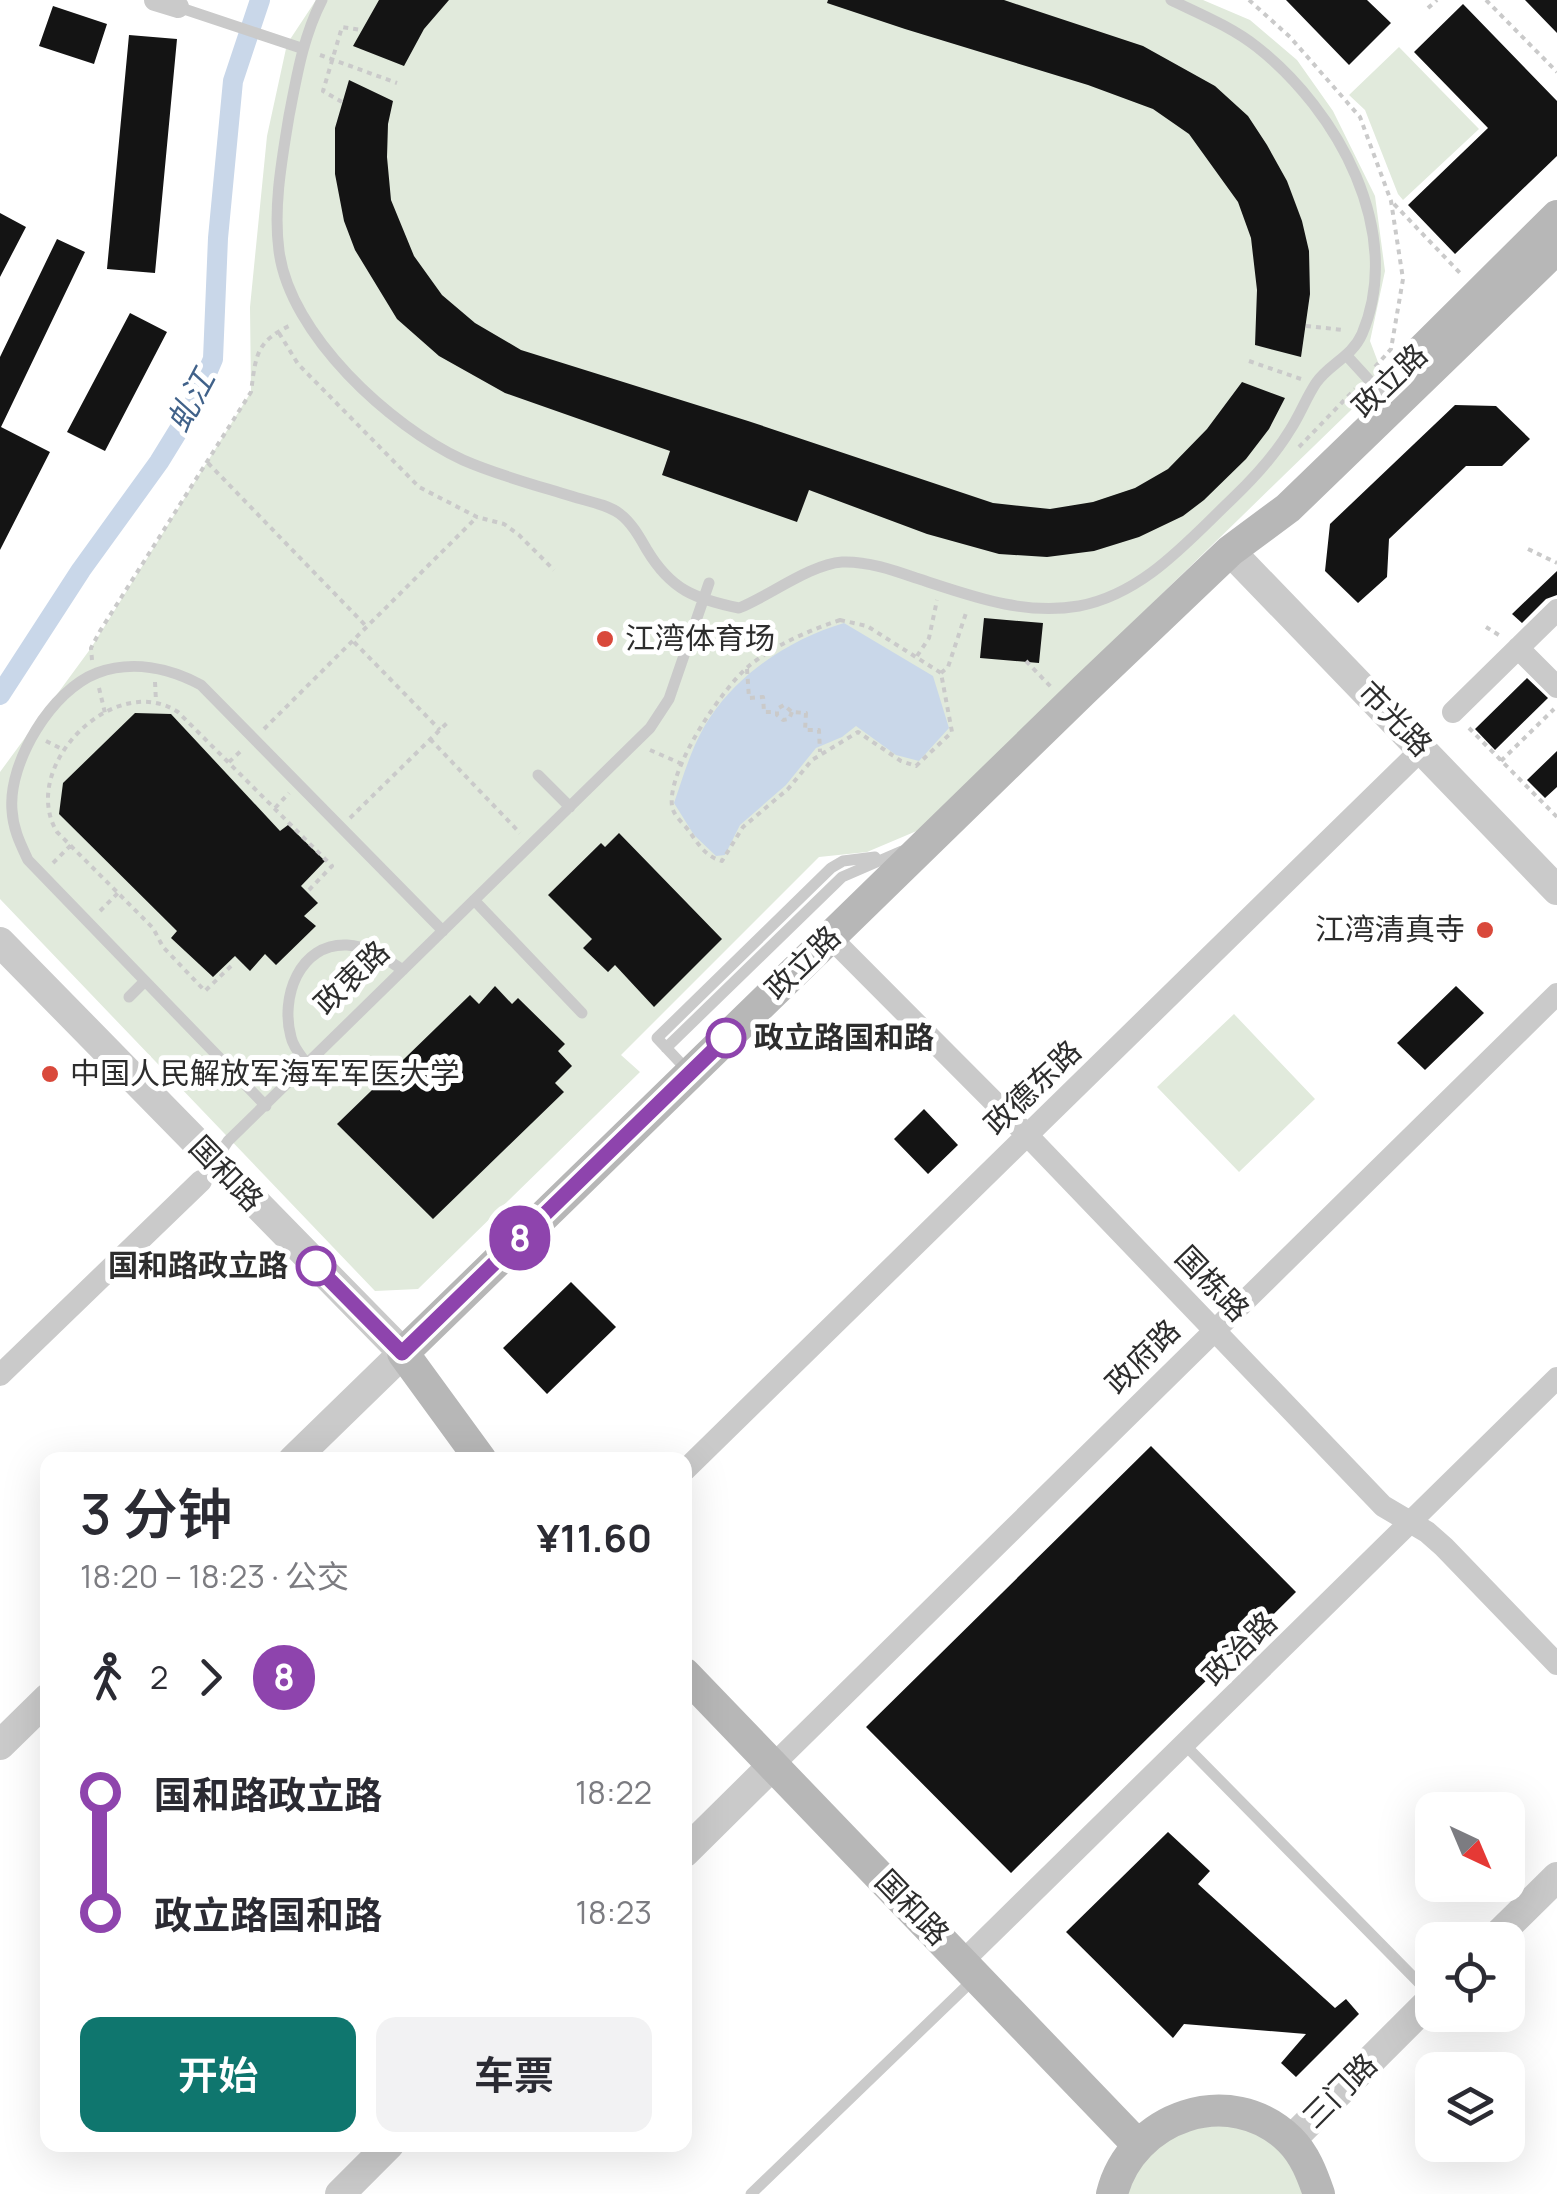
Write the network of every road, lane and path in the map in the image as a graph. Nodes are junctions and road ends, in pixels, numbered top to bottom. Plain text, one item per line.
1 (154, 0) edge
2 (322, 0) edge
3 (1171, 0) edge
4 (1249, 0) edge
5 (1437, 0) edge
6 (1486, 0) edge
7 (178, 7) joint
8 (1428, 8) dead end
9 (361, 30) dead end
10 (302, 48) junction
11 (332, 59) junction
12 (1557, 72) edge
13 (397, 83) dead end
14 (342, 102) dead end
15 (1390, 200) junction
16 (1557, 216) edge
17 (1557, 248) edge
18 (1465, 278) dead end
19 (306, 318) junction
20 (278, 331) junction
21 (1347, 356) junction
22 (1249, 360) dead end
23 (1316, 384) junction
24 (1373, 384) junction
25 (1294, 451) dead end
26 (208, 463) junction
27 (477, 516) junction
28 (1528, 549) dead end
29 (1230, 551) junction
30 (1557, 563) edge
31 (554, 570) dead end
32 (708, 583) dead end
33 (939, 585) junction
34 (972, 596) junction
35 (703, 598) junction
36 (1557, 610) edge
37 (368, 628) junction
38 (354, 642) junction
39 (1518, 648) junction
40 (916, 657) junction
41 (1026, 661) dead end
42 (747, 667) junction
43 (96, 673) junction
44 (941, 673) junction
45 (1557, 688) edge
46 (1069, 705) junction
47 (1557, 706) edge
48 (776, 712) junction
49 (792, 712) junction
50 (1453, 712) joint
51 (105, 713) junction
52 (447, 724) dead end
53 (440, 730) junction
54 (256, 737) junction
55 (430, 739) junction
56 (635, 744) junction
57 (1423, 748) junction
58 (820, 752) junction
59 (1501, 761) junction
60 (230, 762) junction
61 (682, 764) junction
62 (538, 775) dead end
63 (570, 807) junction
64 (1557, 817) edge
65 (341, 826) junction
66 (940, 830) junction
67 (531, 845) junction
68 (71, 846) junction
69 (41, 876) junction
70 (309, 890) dead end
71 (1557, 890) edge
72 (118, 893) junction
73 (474, 900) junction
74 (87, 924) junction
75 (443, 931) junction
76 (830, 937) junction
77 (0, 942) edge
78 (755, 952) junction
79 (231, 966) dead end
80 (403, 970) junction
81 (144, 982) junction
82 (784, 982) junction
83 (1557, 994) edge
84 (129, 996) dead end
85 (582, 1012) dead end
86 (306, 1064) junction
87 (690, 1073) junction
88 (266, 1106) junction
89 (1028, 1136) junction
90 (208, 1171) junction
91 (1213, 1329) junction
92 (402, 1353) junction
93 (0, 1375) edge
94 (1557, 1378) edge
95 (300, 1452) edge
96 (475, 1452) edge
97 (692, 1463) edge
98 (1410, 1522) junction
99 (1557, 1664) edge
100 (692, 1681) edge
101 (40, 1706) edge
102 (0, 1744) edge
103 (1186, 1746) junction
104 (773, 1765) junction
105 (692, 1845) edge
106 (1557, 1877) edge
107 (1511, 1922) edge
108 (970, 1969) junction
109 (1415, 1981) edge
110 (1415, 2015) edge
111 (1290, 2141) junction
112 (1137, 2144) junction
113 (382, 2152) edge
114 (340, 2194) edge
115 (751, 2194) edge
116 (1112, 2194) edge
117 (1319, 2194) edge

1 - 7 street
2 - 10 lane
3 - 21 lane
4 - 15 path
5 - 8 path
6 - 12 path
7 - 10 lane
9 - 11 path
10 - 11 path
10 - 19 lane
11 - 13 path
11 - 14 path
15 - 18 path
15 - 24 path
16 - 24 main road, 政立路
17 - 29 main road, 政立路
19 - 20 path
19 - 35 lane
20 - 26 path
20 - 27 path
21 - 23 lane
21 - 24 lane
22 - 23 path
23 - 34 lane
24 - 25 path
24 - 29 main road, 政立路
26 - 37 path
26 - 43 path
27 - 31 path
27 - 37 path
28 - 30 path
29 - 46 main road, 政立路
29 - 57 street, 市光路
32 - 35 lane, 政衷路
33 - 34 lane
33 - 35 lane
33 - 40 path
34 - 44 path
35 - 56 lane, 政衷路
36 - 39 street
37 - 38 path
38 - 53 path
38 - 54 path
39 - 45 street
39 - 50 street
40 - 42 path
40 - 44 path
41 - 46 path
42 - 48 path
42 - 61 path
43 - 51 path
43 - 54 lane
43 - 69 lane
44 - 58 path
46 - 66 main road, 政立路
47 - 59 path
48 - 49 path
48 - 49 path
49 - 58 path
50 - 59 path
51 - 60 path
51 - 68 path
52 - 53 path
53 - 55 path
54 - 60 path
54 - 65 lane
55 - 65 path
55 - 67 path
56 - 61 path
56 - 63 lane, 政衷路
57 - 71 street, 市光路
57 - 89 street, 政德东路
58 - 61 path
59 - 64 path
60 - 70 path
62 - 63 lane
63 - 67 lane, 政衷路
65 - 75 lane
66 - 76 main road, 政立路
66 - 78 lane
67 - 73 lane, 政衷路
68 - 69 path
68 - 72 path
69 - 74 lane
72 - 74 path
72 - 79 path
73 - 75 lane, 政衷路
73 - 85 lane
74 - 81 lane
75 - 80 lane, 政衷路
76 - 82 main road, 政立路
76 - 89 street, 国栋路
77 - 90 street, 国和路
78 - 82 lane
78 - 87 lane
80 - 86 lane, 政衷路
80 - 86 lane
81 - 84 lane
81 - 88 lane
82 - 87 main road, 政立路
83 - 91 street, 政府路
86 - 88 lane, 政衷路
87 - 92 main road, 政立路
88 - 90 lane, 政衷路
89 - 91 street, 国栋路
89 - 97 street, 政德东路
90 - 92 street, 国和路
90 - 93 street, 政衷路
91 - 98 street, 国栋路
91 - 104 street, 政府路
92 - 95 street, 政立路
92 - 96 main road, 国和路
94 - 98 street, 政治路
98 - 99 street, 国栋路
98 - 103 street, 政治路
100 - 104 main road, 国和路
101 - 102 street
103 - 108 street, 政治路
103 - 109 lane
104 - 105 street
104 - 108 main road, 国和路
106 - 107 street
108 - 112 main road, 国和路
108 - 115 lane
110 - 111 street, 三门路
111 - 112 main road
111 - 117 main road
112 - 116 main road
113 - 114 street

